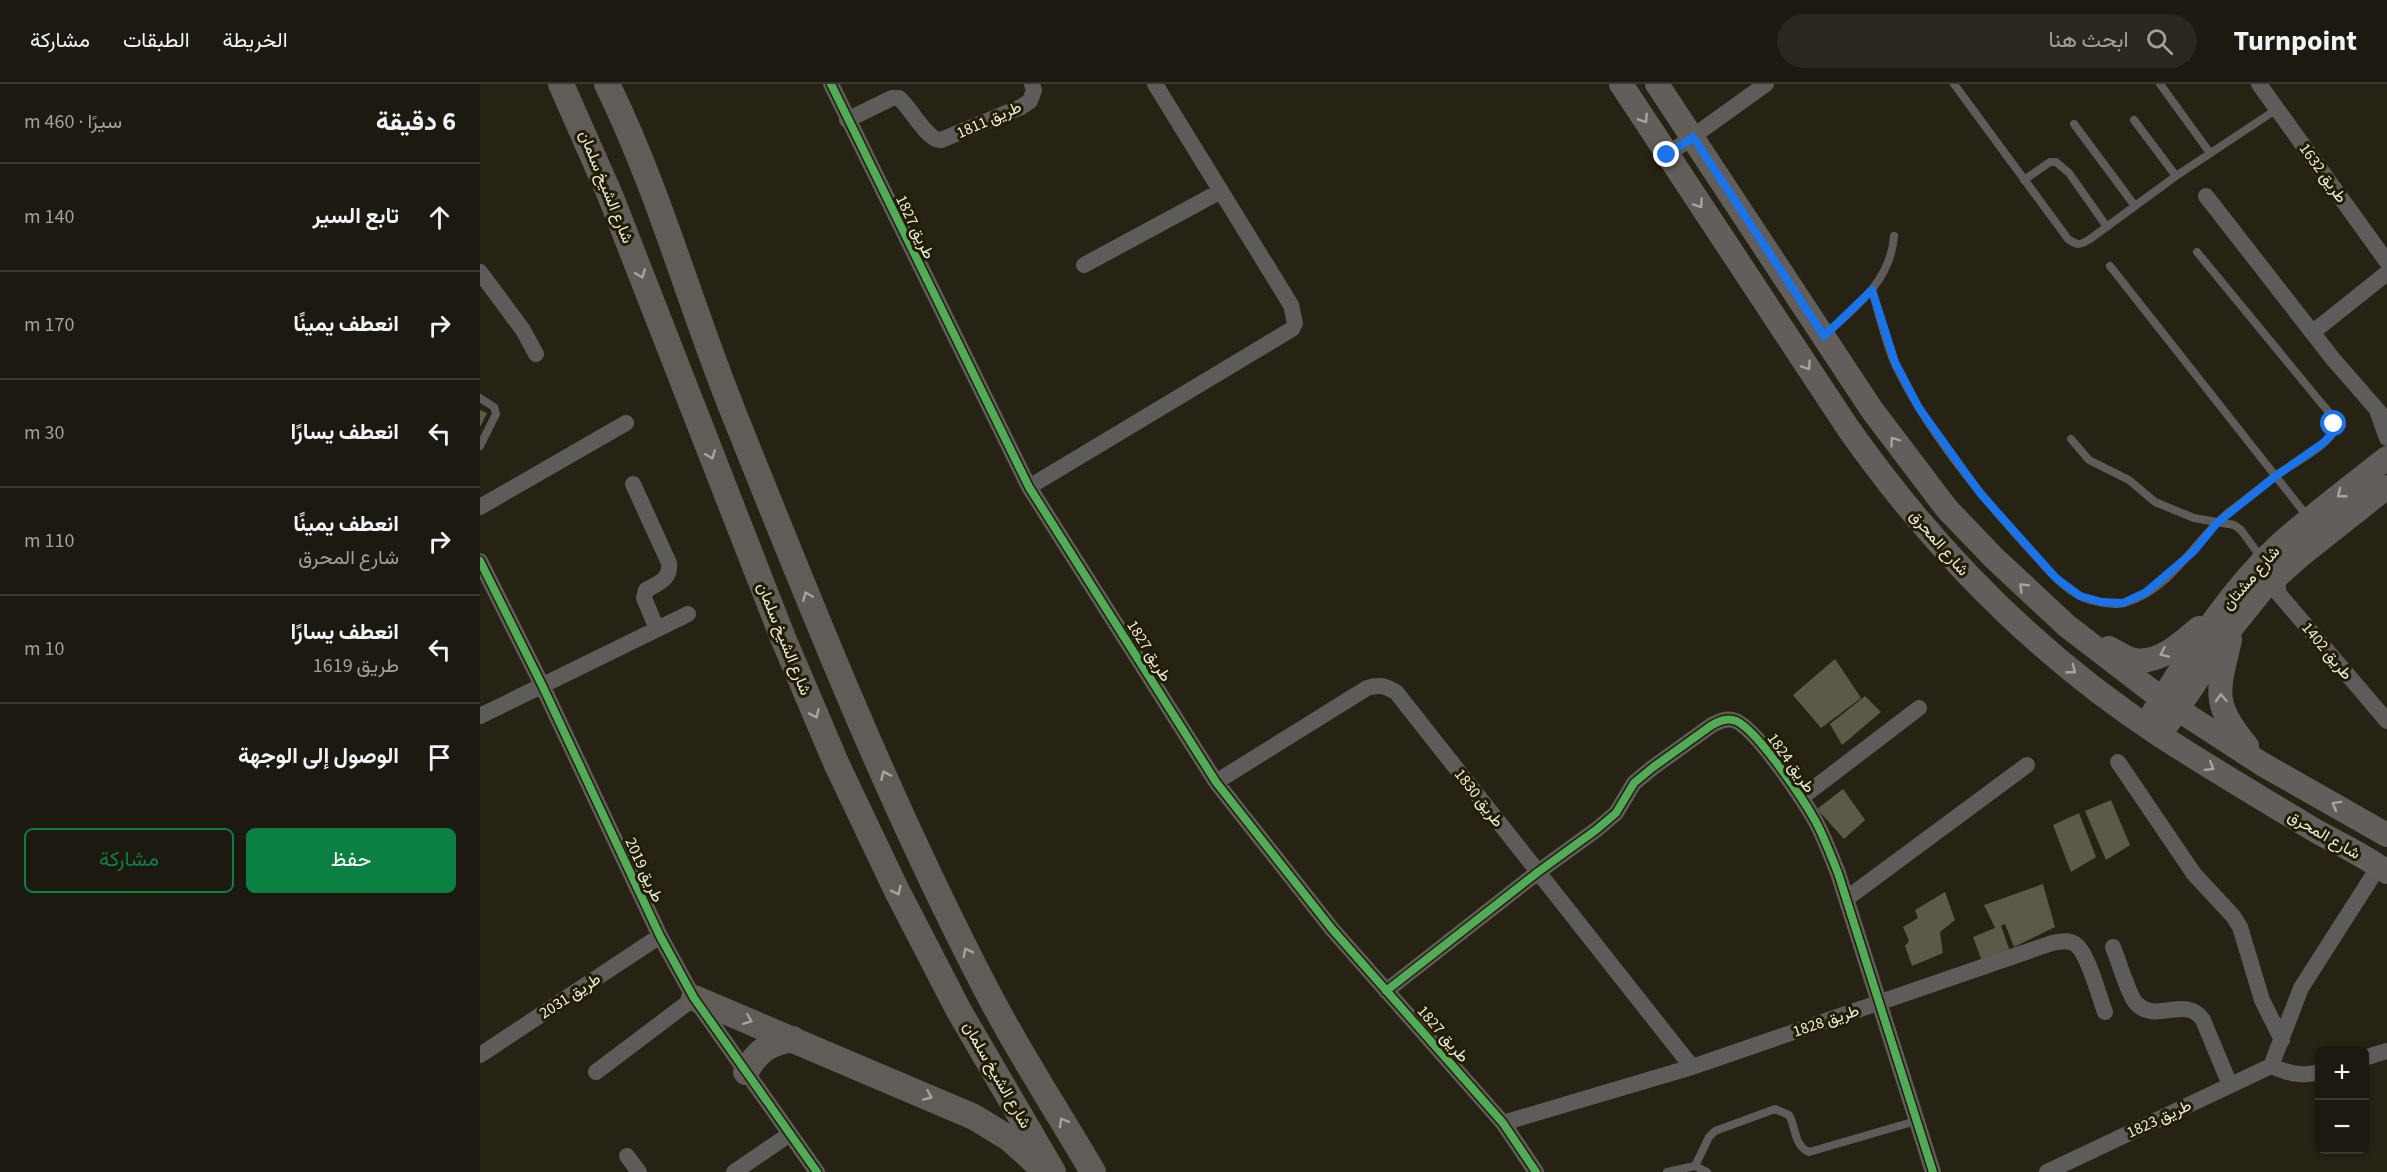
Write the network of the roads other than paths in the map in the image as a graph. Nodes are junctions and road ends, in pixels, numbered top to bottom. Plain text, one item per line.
1 (561, 84) edge
2 (607, 84) edge
3 (831, 84) edge
4 (1032, 84) edge
5 (1155, 84) edge
6 (1621, 84) edge
7 (1657, 84) edge
8 (1766, 84) edge
9 (1954, 84) edge
10 (2160, 84) edge
11 (2259, 84) edge
12 (2277, 109) junction
13 (847, 120) junction
14 (2134, 120) dead end
15 (2074, 124) dead end
16 (1693, 137) junction
17 (2210, 153) junction
18 (1667, 155) junction
19 (2176, 176) junction
20 (2024, 180) junction
21 (1221, 191) junction
22 (2206, 196) dead end
23 (2135, 206) junction
24 (2107, 227) junction
25 (1894, 236) dead end
26 (2197, 252) dead end
27 (2387, 262) edge
28 (1084, 265) dead end
29 (2110, 266) dead end
30 (480, 272) edge
31 (2387, 273) edge
32 (1872, 290) junction
33 (2313, 332) junction
34 (1824, 336) junction
35 (536, 354) dead end
36 (480, 398) edge
37 (2383, 417) edge
38 (626, 423) dead end
39 (2071, 439) dead end
40 (480, 446) edge
41 (2386, 452) edge
42 (2276, 476) junction
43 (633, 484) dead end
44 (1029, 487) junction
45 (2387, 487) edge
46 (480, 507) edge
47 (2218, 522) junction
48 (2301, 536) junction
49 (480, 561) edge
50 (2270, 569) junction
51 (688, 614) dead end
52 (2230, 616) junction
53 (2067, 626) junction
54 (657, 629) junction
55 (542, 685) junction
56 (2169, 704) junction
57 (1918, 708) dead end
58 (480, 716) edge
59 (2387, 721) edge
60 (2153, 730) junction
61 (2118, 762) dead end
62 (2262, 764) junction
63 (2027, 765) dead end
64 (1216, 782) junction
65 (1801, 798) junction
66 (2387, 835) edge
67 (2383, 869) edge
68 (1538, 872) junction
69 (1846, 899) junction
70 (660, 936) junction
71 (2113, 947) dead end
72 (1386, 991) junction
73 (694, 998) junction
74 (1880, 1003) junction
75 (2105, 1012) dead end
76 (793, 1039) junction
77 (2282, 1040) junction
78 (2387, 1051) edge
79 (480, 1055) edge
80 (2369, 1056) edge
81 (2271, 1066) junction
82 (1692, 1067) junction
83 (596, 1072) dead end
84 (746, 1072) junction
85 (2315, 1073) edge
86 (2230, 1085) junction
87 (1916, 1121) junction
88 (1503, 1123) junction
89 (790, 1134) junction
90 (627, 1156) dead end
91 (1695, 1166) junction
92 (639, 1172) edge
93 (734, 1172) edge
94 (817, 1172) edge
95 (1046, 1172) edge
96 (1053, 1172) edge
97 (1093, 1172) edge
98 (1536, 1172) edge
99 (1667, 1172) edge
100 (1707, 1172) edge
101 (1933, 1172) edge
102 (2047, 1172) edge

1 -> 96 main road, شارع الشيخ سلمان
97 -> 2 main road, شارع الشيخ سلمان
3 - 13 street, طريق 1827
4 - 13 street, طريق 1811
5 - 21 street
6 -> 18 main road, شارع المحرق
7 - 16 main road, شارع المحرق
8 - 16 street
9 - 20 lane
10 - 17 lane
11 - 12 street, طريق 1632
12 - 17 lane
12 - 27 street, طريق 1632
13 - 44 street, طريق 1827
14 - 19 lane
15 - 23 lane
16 - 18 street
16 - 34 main road, شارع المحرق
17 - 19 lane
18 -> 60 main road, شارع المحرق
19 - 23 lane
20 - 24 lane
20 - 24 lane
21 - 28 street
21 - 44 street
22 - 33 street
23 - 24 lane
25 - 32 lane
26 - 42 lane
29 - 42 lane
30 - 35 street
31 - 33 street
32 - 34 lane
32 - 47 lane
33 - 37 street
53 -> 34 main road, شارع المحرق
36 - 40 lane
37 - 41 street
38 - 46 street
39 - 47 lane
41 -> 48 main road, شارع مشتان
42 - 47 lane
42 - 48 lane
43 - 54 street
44 - 64 street, طريق 1827
45 - 48 main road, شارع مشتان
47 - 50 lane
48 - 50 main road, شارع مشتان
49 - 55 street, طريق 2019
50 - 52 main road, شارع مشتان
50 - 59 street, طريق 1402
51 - 54 street
52 -> 53 main road
52 - 56 main road, شارع مشتان
62 -> 52 main road
53 - 56 main road, شارع المحرق
54 - 55 street
55 - 58 street
55 - 70 street, طريق 2019
56 - 60 main road, شارع مشتان
56 - 62 main road, شارع المحرق
57 - 65 street, طريق 1824
60 -> 67 main road, شارع المحرق
61 - 77 street
66 -> 62 main road, شارع المحرق
63 - 69 street
64 - 68 street, طريق 1830
64 - 72 street, طريق 1827
65 - 68 street, طريق 1824
65 - 69 street, طريق 1824
67 - 77 street
68 - 72 street, طريق 1824
68 - 82 street, طريق 1830
69 - 74 street, طريق 1824
70 - 73 street, طريق 2019
70 - 79 street, طريق 2031
71 - 86 street
72 - 88 street, طريق 1827
73 -> 76 main road
73 - 83 street
73 - 84 street, طريق 2019
74 - 75 street, طريق 1828
74 - 82 street, طريق 1828
74 - 87 street, طريق 1824
76 - 84 main road
76 -> 95 main road
77 - 81 street
78 - 80 street
81 - 85 street
81 - 86 street, طريق 1823
82 - 88 street, طريق 1828
84 - 89 street, طريق 2019
86 - 102 street, طريق 1823
87 - 91 lane
87 - 101 street, طريق 1824
88 - 98 street, طريق 1827
89 - 93 street
89 - 94 street, طريق 2019
90 - 92 street
91 - 99 lane
91 - 100 lane

